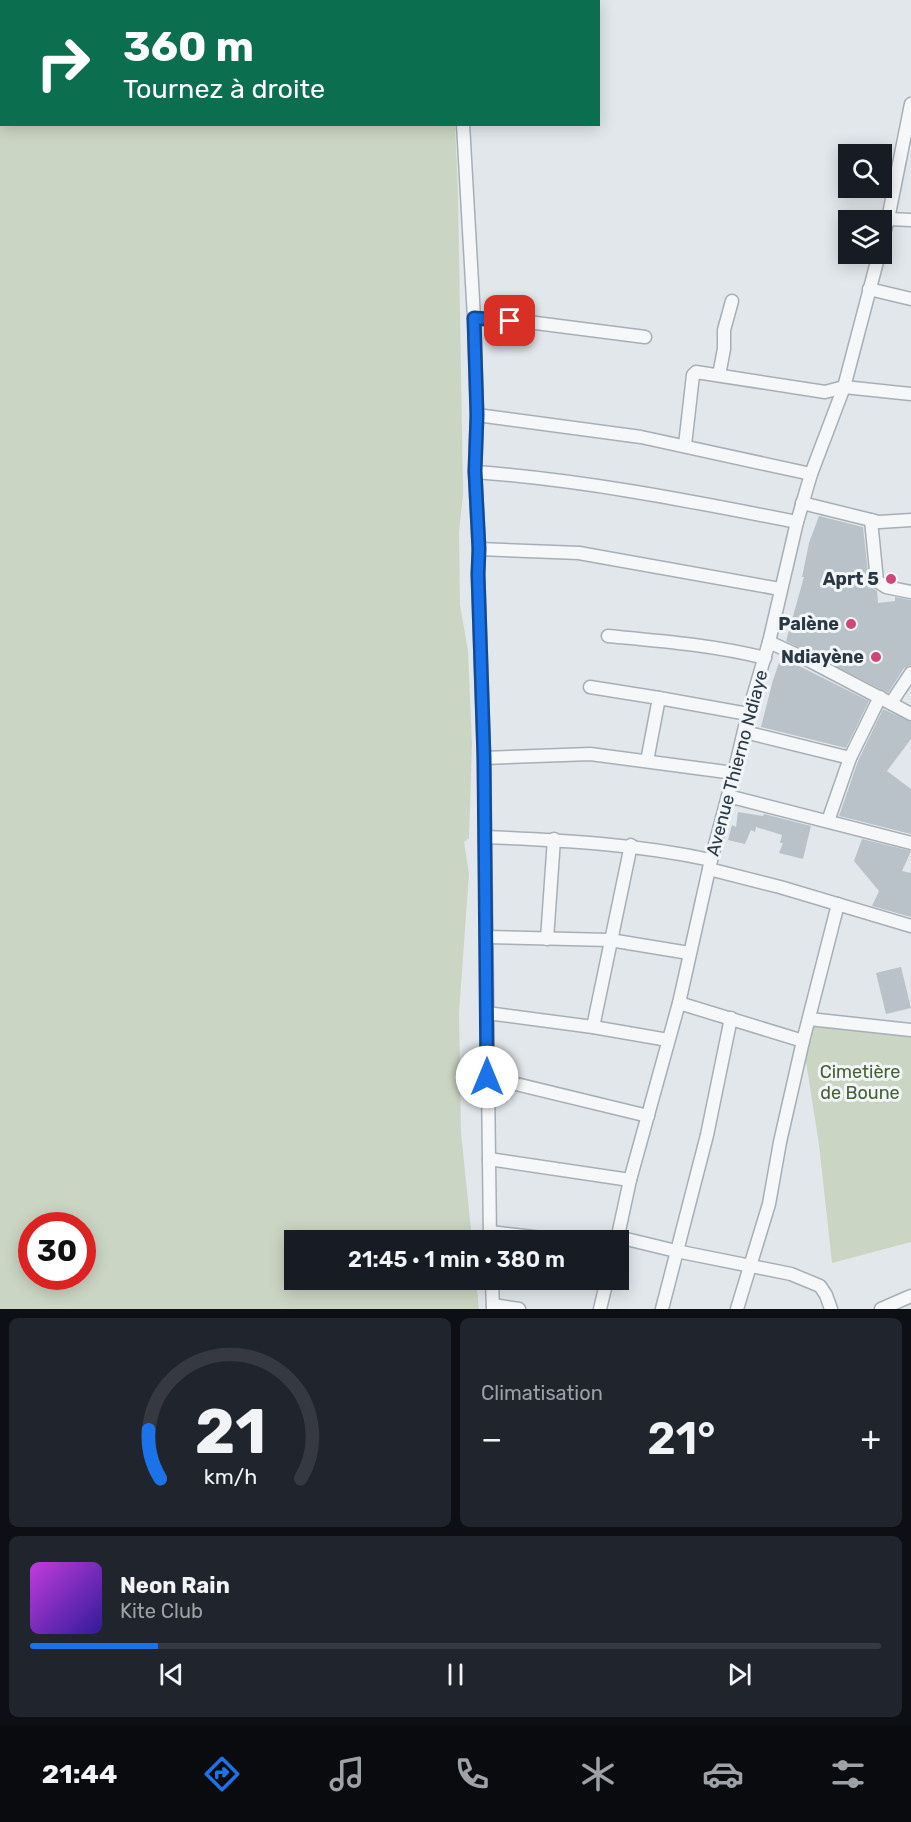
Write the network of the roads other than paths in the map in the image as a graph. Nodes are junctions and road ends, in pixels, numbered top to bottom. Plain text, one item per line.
1 (910, 108) edge
2 (463, 126) edge
3 (890, 210) edge
4 (892, 219) edge
5 (911, 220) edge
6 (876, 264) edge
7 (868, 289) junction
8 (911, 299) edge
9 (732, 301) dead end
10 (474, 318) junction
11 (645, 337) dead end
12 (719, 375) junction
13 (844, 387) junction
14 (911, 394) edge
15 (477, 415) junction
16 (685, 445) junction
17 (475, 471) junction
18 (811, 474) junction
19 (802, 503) junction
20 (871, 520) junction
21 (911, 520) edge
22 (797, 522) junction
23 (479, 549) junction
24 (780, 589) junction
25 (911, 592) edge
26 (608, 636) dead end
27 (769, 642) junction
28 (765, 658) junction
29 (911, 673) edge
30 (590, 687) dead end
31 (880, 697) junction
32 (659, 698) junction
33 (891, 703) junction
34 (748, 714) junction
35 (911, 714) edge
36 (745, 732) junction
37 (484, 758) junction
38 (850, 758) junction
39 (647, 761) junction
40 (734, 773) junction
41 (728, 796) junction
42 (828, 821) junction
43 (485, 837) junction
44 (554, 839) junction
45 (911, 843) edge
46 (631, 845) junction
47 (710, 864) junction
48 (838, 904) junction
49 (911, 926) edge
50 (486, 937) junction
51 (547, 939) junction
52 (610, 940) junction
53 (689, 953) junction
54 (679, 1003) junction
55 (487, 1013) junction
56 (731, 1018) junction
57 (809, 1019) junction
58 (593, 1027) junction
59 (911, 1030) edge
60 (668, 1041) junction
61 (803, 1041) junction
62 (487, 1077) junction
63 (648, 1116) junction
64 (489, 1159) junction
65 (630, 1180) junction
66 (490, 1230) edge
67 (619, 1230) edge
68 (629, 1241) edge
69 (676, 1251) junction
70 (752, 1265) junction
71 (492, 1290) edge
72 (605, 1290) edge
73 (911, 1296) edge
74 (493, 1307) edge
75 (519, 1309) edge
76 (600, 1309) edge
77 (662, 1309) edge
78 (737, 1309) edge
79 (831, 1309) edge
80 (881, 1309) edge

1 - 3 street
2 - 10 street
4 - 5 street
6 - 7 street, Avenue Thierno Ndiaye
7 - 8 street
7 - 13 street, Avenue Thierno Ndiaye
9 - 12 street
10 - 11 street
10 - 15 street
12 - 13 street
12 - 16 street
13 - 14 street
13 - 18 street, Avenue Thierno Ndiaye
15 - 16 street
15 - 17 street
16 - 18 street
17 - 22 street
17 - 23 street
18 - 19 street, Avenue Thierno Ndiaye
19 - 20 street
19 - 22 street, Avenue Thierno Ndiaye
20 - 21 street
20 - 25 street
22 - 24 street, Avenue Thierno Ndiaye
23 - 24 street
23 - 37 street
24 - 27 street, Avenue Thierno Ndiaye
26 - 28 street
27 - 28 street, Avenue Thierno Ndiaye
27 - 31 street
28 - 34 street, Avenue Thierno Ndiaye
29 - 33 street
30 - 32 street
31 - 33 street
31 - 38 street
32 - 34 street
32 - 39 street
33 - 35 street
34 - 36 street, Avenue Thierno Ndiaye
36 - 38 street
36 - 40 street, Avenue Thierno Ndiaye
37 - 39 street
37 - 43 street
38 - 42 street
39 - 40 street
40 - 41 street, Avenue Thierno Ndiaye
41 - 42 street
41 - 47 street, Avenue Thierno Ndiaye
42 - 45 street
43 - 44 street
43 - 50 street
44 - 46 street
44 - 51 street
46 - 47 street
46 - 52 street
47 - 48 street
47 - 53 street, Avenue Thierno Ndiaye
48 - 49 street
48 - 57 street
50 - 51 street
50 - 55 street
51 - 52 street
52 - 53 street
52 - 58 street
53 - 54 street, Avenue Thierno Ndiaye
54 - 56 street
54 - 60 street, Avenue Thierno Ndiaye
55 - 58 street
55 - 62 street
56 - 61 street
56 - 69 street
57 - 59 street
57 - 61 street
58 - 60 street
60 - 63 street, Avenue Thierno Ndiaye
61 - 70 street
62 - 63 street
62 - 64 street
63 - 65 street, Avenue Thierno Ndiaye
64 - 65 street
64 - 66 street
65 - 67 street, Avenue Thierno Ndiaye
68 - 69 street
69 - 70 street
69 - 77 street
70 - 78 street
70 - 79 street
71 - 74 street
72 - 76 street
73 - 80 street
74 - 75 street

